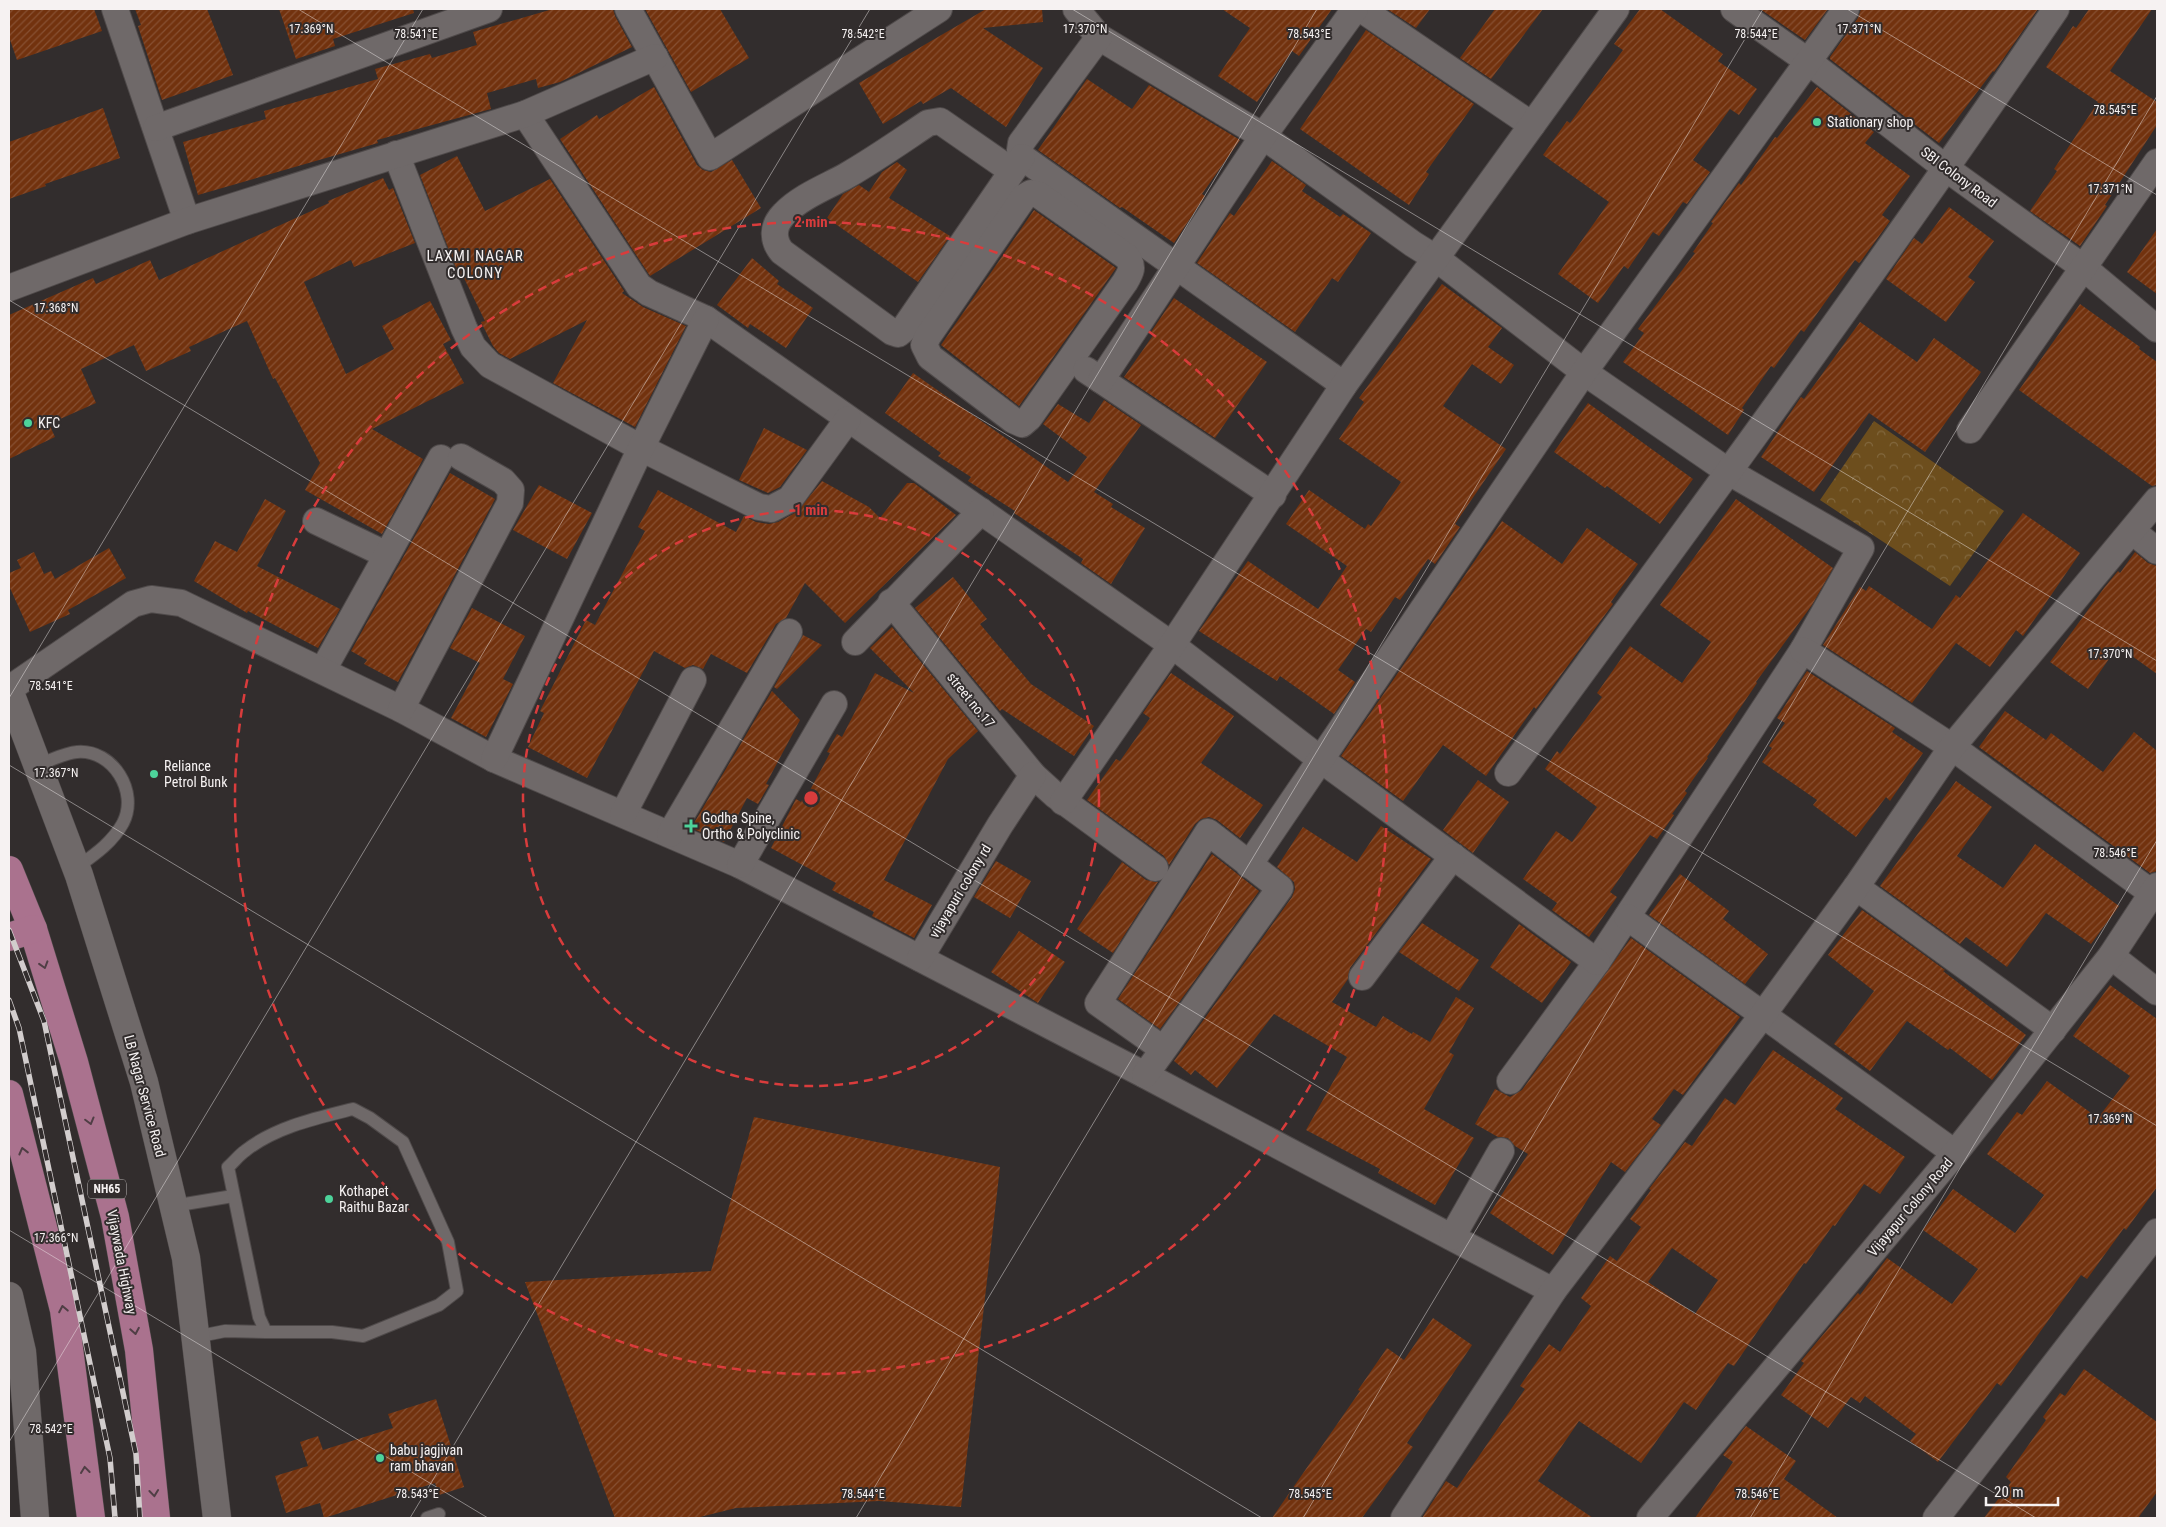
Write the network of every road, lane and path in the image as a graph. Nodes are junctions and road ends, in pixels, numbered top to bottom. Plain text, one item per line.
1 (115, 9) edge
2 (489, 9) edge
3 (628, 9) edge
4 (939, 9) edge
5 (1076, 9) edge
6 (1355, 9) edge
7 (1361, 9) edge
8 (1616, 9) edge
9 (1734, 9) edge
10 (1846, 9) edge
11 (2056, 9) edge
12 (1098, 37) junction
13 (655, 57) junction
14 (1809, 62) junction
15 (525, 114) junction
16 (1532, 125) junction
17 (156, 128) junction
18 (1264, 136) junction
19 (396, 154) junction
20 (2157, 162) edge
21 (1017, 164) junction
22 (1947, 168) junction
23 (187, 221) junction
24 (1437, 259) junction
25 (1177, 266) junction
26 (2084, 268) junction
27 (1125, 282) junction
28 (9, 288) edge
29 (1154, 301) junction
30 (706, 319) junction
31 (2157, 329) edge
32 (1071, 360) junction
33 (1584, 372) junction
34 (1101, 380) junction
35 (1344, 385) junction
36 (848, 419) junction
37 (1970, 430) dead end
38 (641, 448) junction
39 (1729, 472) junction
40 (1273, 495) junction
41 (2157, 500) edge
42 (981, 511) junction
43 (316, 520) dead end
44 (2132, 531) junction
45 (2157, 551) edge
46 (387, 555) junction
47 (891, 602) junction
48 (789, 632) dead end
49 (854, 642) dead end
50 (1172, 645) junction
51 (1803, 650) junction
52 (323, 670) junction
53 (693, 680) dead end
54 (9, 689) edge
55 (834, 704) dead end
56 (401, 709) junction
57 (1952, 747) junction
58 (494, 759) junction
59 (1320, 759) junction
60 (37, 765) junction
61 (1508, 773) dead end
62 (1033, 775) junction
63 (1059, 798) junction
64 (623, 814) junction
65 (670, 834) junction
66 (1452, 856) junction
67 (740, 865) junction
68 (1249, 865) junction
69 (76, 868) junction
70 (1155, 868) dead end
71 (9, 870) edge
72 (1856, 887) junction
73 (2155, 889) edge
74 (1627, 917) junction
75 (21, 933) edge
76 (2111, 956) junction
77 (920, 958) junction
78 (1597, 962) junction
79 (1362, 977) dead end
80 (2157, 992) edge
81 (1762, 1016) junction
82 (1136, 1030) junction
83 (2053, 1030) junction
84 (1163, 1049) junction
85 (1117, 1060) junction
86 (1145, 1075) junction
87 (1510, 1081) dead end
88 (9, 1094) edge
89 (1501, 1151) dead end
90 (1955, 1153) junction
91 (233, 1196) junction
92 (173, 1206) junction
93 (2157, 1232) edge
94 (1452, 1237) junction
95 (1553, 1291) junction
96 (9, 1296) edge
97 (266, 1332) junction
98 (195, 1337) junction
99 (35, 1518) edge
100 (91, 1518) edge
101 (156, 1518) edge
102 (217, 1518) edge
103 (1404, 1518) edge
104 (1650, 1518) edge
105 (1936, 1518) edge

1 - 17 street
2 - 17 street
3 - 13 street
4 - 13 street
5 - 12 street
6 - 18 street
7 - 16 street
8 - 16 street
9 - 14 street, SBI Colony Road
10 - 14 street
11 - 22 street
12 - 18 street
12 - 21 street
13 - 15 street
14 - 22 street, SBI Colony Road
14 - 33 street
15 - 19 street
15 - 30 street
16 - 24 street
17 - 23 street
18 - 24 street
18 - 25 street
19 - 23 street
19 - 38 street
20 - 26 street
21 - 21 street
21 - 25 street
22 - 26 street, SBI Colony Road
22 - 39 street
23 - 28 street
24 - 33 street
24 - 35 street
25 - 29 street
25 - 35 street
26 - 31 street, SBI Colony Road
26 - 37 street
27 - 29 street
27 - 32 street
27 - 32 street
29 - 34 street
30 - 36 street
30 - 38 street
32 - 34 street
33 - 39 street
33 - 59 street
34 - 40 street
35 - 40 street
36 - 38 street
36 - 42 street
38 - 58 street
39 - 51 street
39 - 61 street
40 - 50 street
41 - 44 street
42 - 47 street
42 - 50 street
43 - 46 street
44 - 45 street
44 - 57 street
46 - 52 street
46 - 56 street
47 - 49 street
47 - 62 street, street no.17
48 - 65 street
50 - 59 street
50 - 63 street
51 - 57 street
51 - 74 street
52 - 54 street
52 - 56 street
53 - 64 street
54 - 60 street, LB Nagar Service Road
55 - 67 street
56 - 58 street
57 - 72 street
57 - 73 street
58 - 64 street
59 - 66 street
59 - 68 street
60 - 69 street, LB Nagar Service Road
60 - 69 lane
62 - 63 street, street no.17
62 - 77 street, vijayapuri colony rd
63 - 70 street, street no.17
64 - 65 street
65 - 67 street
66 - 78 street
66 - 79 street
67 - 77 street
68 - 82 street
68 - 84 street
69 - 92 street, LB Nagar Service Road
71 - 75 highway, Vijaywada Highway / NH65
72 - 81 street
72 - 83 street
73 - 76 street, Vijayapur Colony Road
74 - 78 street
74 - 81 street
75 -> 101 highway, Vijaywada Highway / NH65
76 - 80 street
76 - 83 street, Vijayapur Colony Road
77 - 85 street
78 - 87 street
81 - 90 street
81 - 95 street
82 - 84 street
82 - 85 street
83 - 90 street, Vijayapur Colony Road
84 - 86 street
85 - 86 street
86 - 94 street
100 -> 88 highway
89 - 94 street
90 - 104 street, Vijayapur Colony Road
91 - 92 lane
91 - 97 lane
91 - 97 lane
92 - 98 street, LB Nagar Service Road
93 - 105 street
94 - 95 street
95 - 103 street
96 - 99 street
97 - 98 lane
98 - 102 street, LB Nagar Service Road

